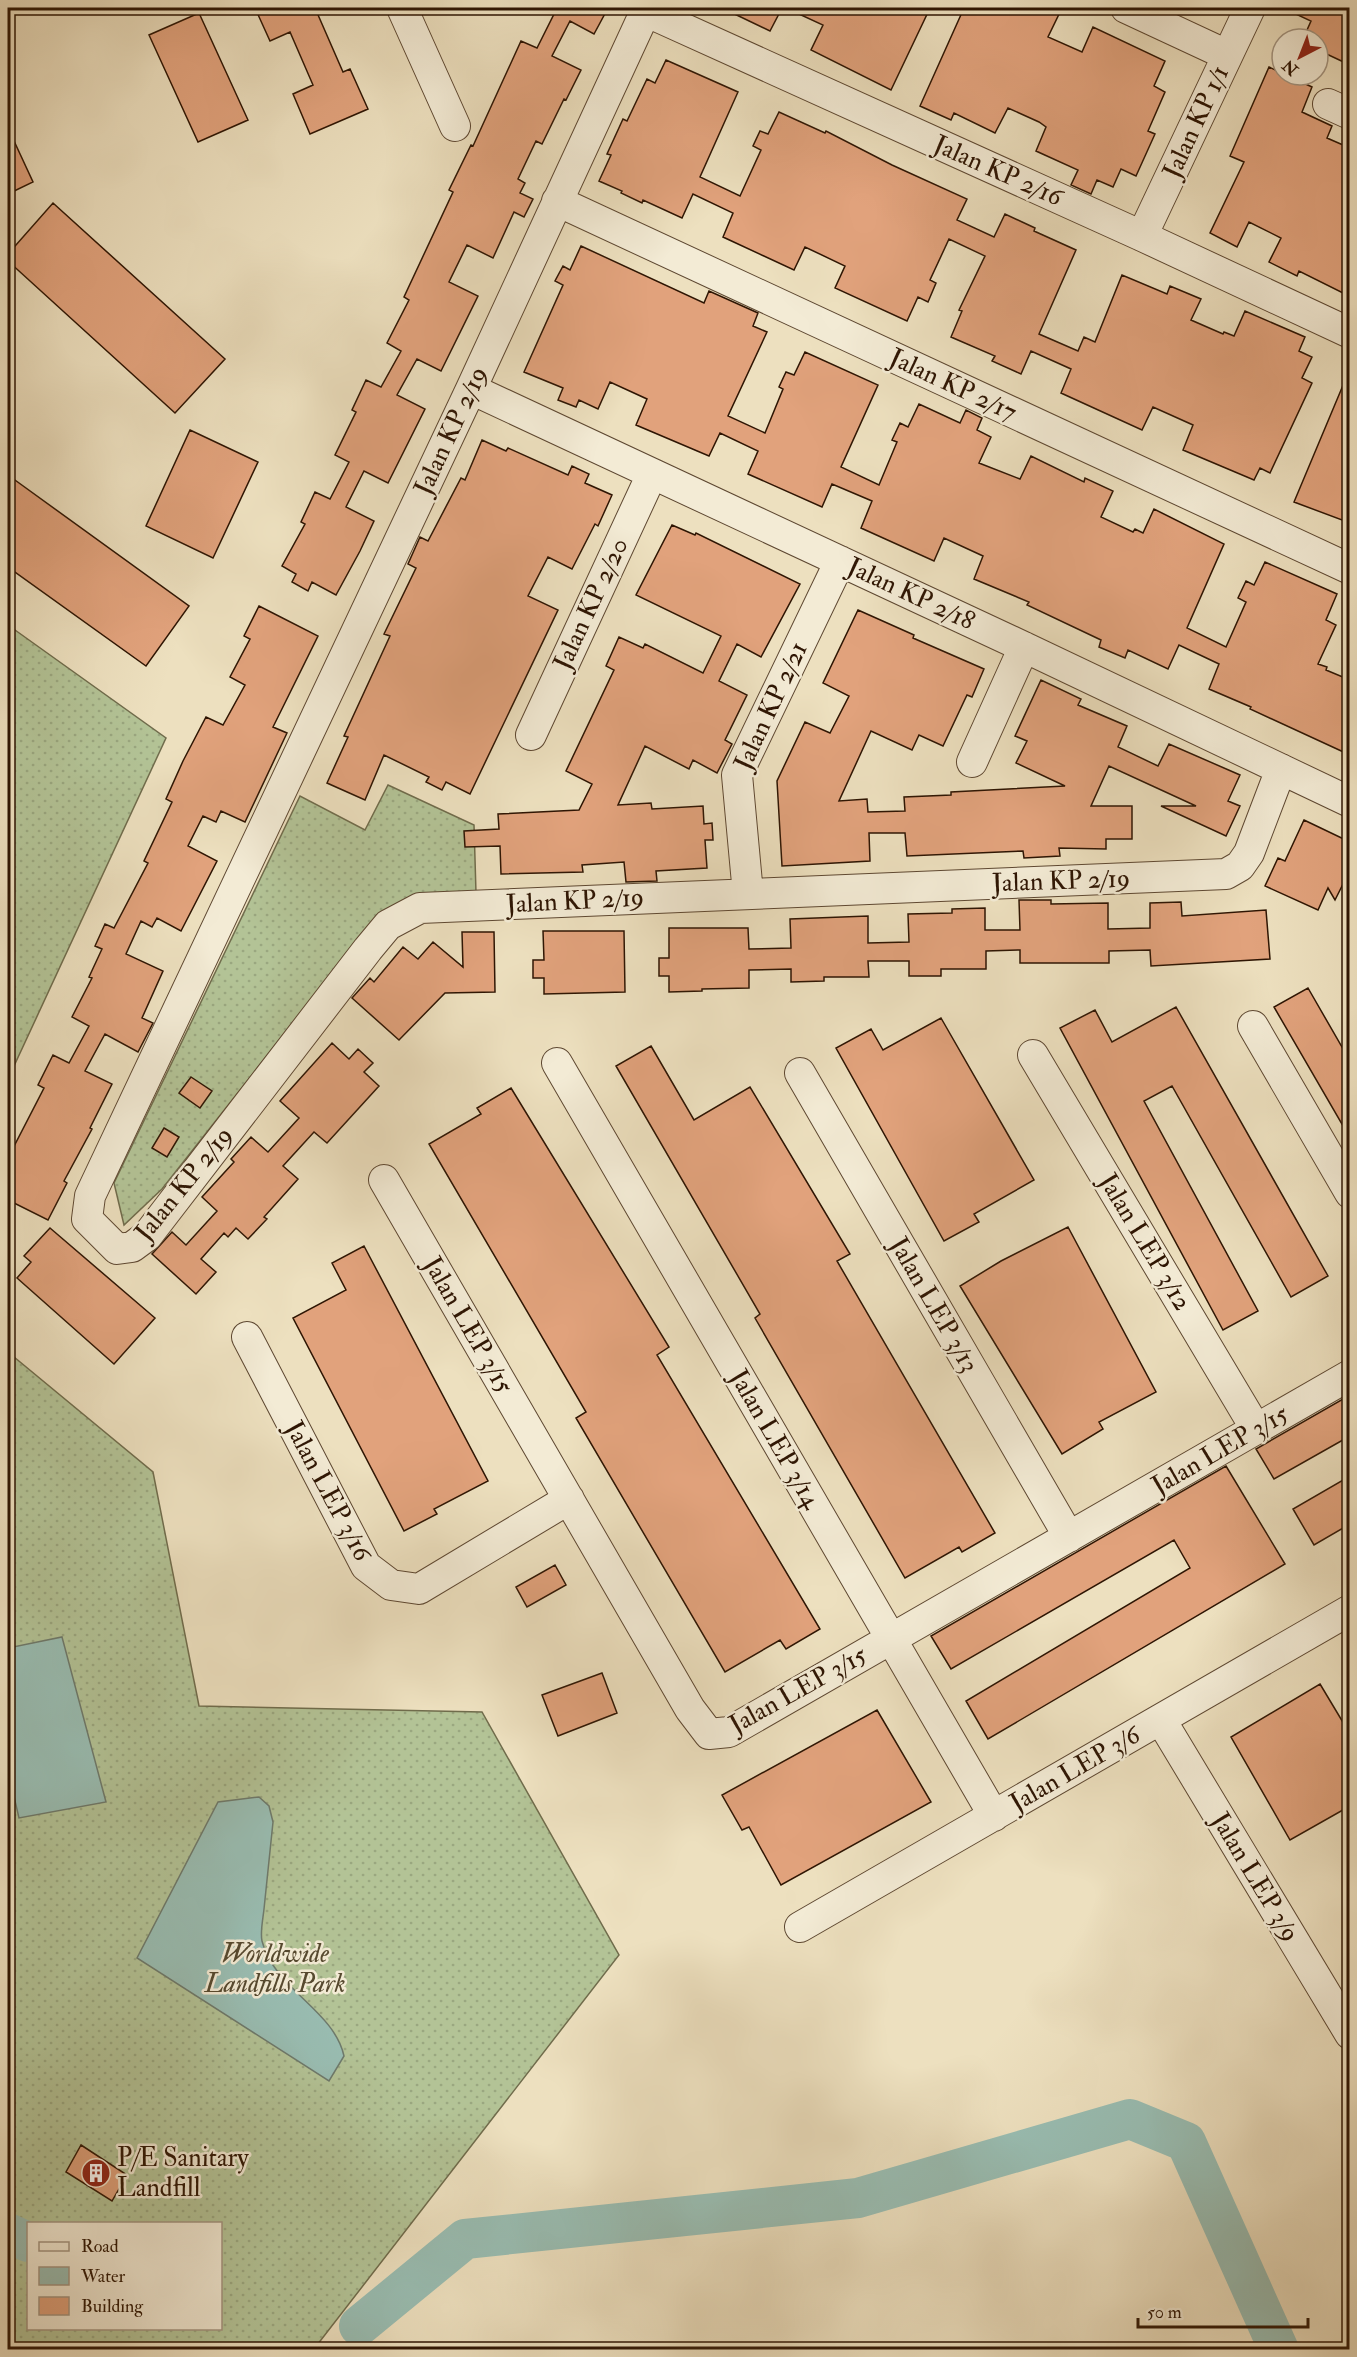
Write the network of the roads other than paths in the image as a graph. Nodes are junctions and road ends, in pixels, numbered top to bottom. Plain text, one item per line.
1 (402, 8) edge
2 (1126, 8) edge
3 (1250, 8) edge
4 (646, 9) edge
5 (1227, 55) junction
6 (455, 126) dead end
7 (557, 201) junction
8 (1142, 236) junction
9 (1350, 333) edge
10 (471, 389) junction
11 (652, 474) junction
12 (840, 561) junction
13 (1350, 569) edge
14 (1024, 647) junction
15 (531, 735) dead end
16 (972, 762) dead end
17 (1281, 769) junction
18 (1350, 802) edge
19 (748, 894) junction
20 (1253, 1026) dead end
21 (1033, 1055) dead end
22 (557, 1063) dead end
23 (800, 1073) dead end
24 (384, 1180) dead end
25 (1350, 1193) edge
26 (247, 1337) dead end
27 (1350, 1376) edge
28 (1256, 1429) junction
29 (569, 1499) junction
30 (1069, 1537) junction
31 (1346, 1621) edge
32 (891, 1639) junction
33 (1161, 1720) junction
34 (994, 1816) junction
35 (801, 1928) dead end
36 (1350, 2034) edge

1 - 6 street
2 - 5 street
3 - 5 street, Jalan KP 1/1
4 - 7 street, Jalan KP 2/19
4 - 8 street, Jalan KP 2/16
5 - 8 street, Jalan KP 1/1
7 - 10 street, Jalan KP 2/19
7 - 13 street, Jalan KP 2/17
8 - 9 street, Jalan KP 2/16
10 - 11 street, Jalan KP 2/18
10 - 19 street, Jalan KP 2/19
11 - 12 street, Jalan KP 2/18
11 - 15 street, Jalan KP 2/20
12 - 14 street, Jalan KP 2/18
12 - 19 street, Jalan KP 2/21
14 - 16 street
14 - 17 street, Jalan KP 2/18
17 - 18 street, Jalan KP 2/18
17 - 19 street, Jalan KP 2/19
20 - 25 street
21 - 28 street, Jalan LEP 3/12
22 - 32 street, Jalan LEP 3/14
23 - 30 street, Jalan LEP 3/13
24 - 29 street, Jalan LEP 3/15
26 - 29 street, Jalan LEP 3/16
27 - 28 street, Jalan LEP 3/15
28 - 30 street, Jalan LEP 3/15
29 - 32 street, Jalan LEP 3/15
30 - 32 street, Jalan LEP 3/15
31 - 33 street, Jalan LEP 3/6
32 - 34 street, Jalan LEP 3/14
33 - 34 street, Jalan LEP 3/6
33 - 36 street, Jalan LEP 3/9
34 - 35 street, Jalan LEP 3/6

